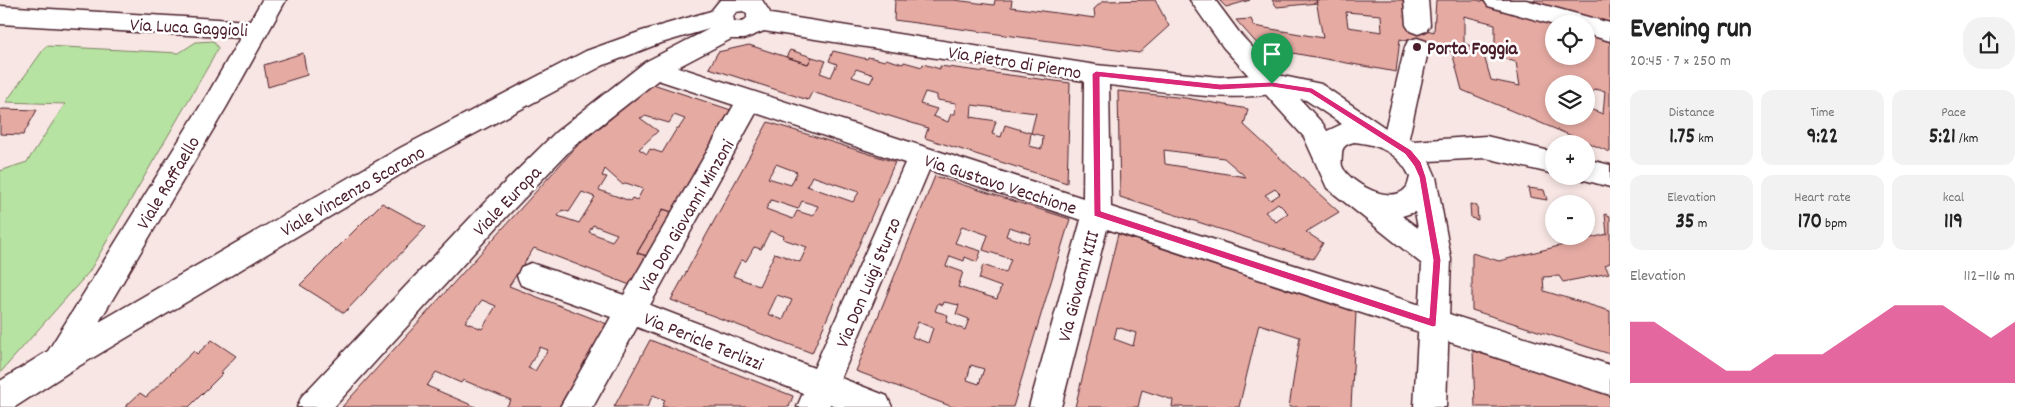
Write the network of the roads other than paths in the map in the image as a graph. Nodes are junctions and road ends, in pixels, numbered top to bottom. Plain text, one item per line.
1 (274, 0) edge
2 (1202, 0) edge
3 (1416, 0) edge
4 (1496, 0) edge
5 (754, 8) edge
6 (1549, 15) edge
7 (0, 16) edge
8 (725, 23) junction
9 (1595, 28) edge
10 (257, 30) junction
11 (1610, 32) edge
12 (654, 69) junction
13 (1096, 74) junction
14 (1272, 84) junction
15 (750, 100) junction
16 (1394, 143) junction
17 (921, 158) junction
18 (1327, 158) junction
19 (1545, 160) edge
20 (1595, 172) edge
21 (1610, 176) edge
22 (1422, 177) junction
23 (1357, 197) junction
24 (1097, 214) junction
25 (1437, 260) junction
26 (532, 276) dead end
27 (630, 311) junction
28 (1433, 323) junction
29 (58, 362) junction
30 (1610, 380) edge
31 (817, 397) edge
32 (0, 399) edge
33 (313, 407) edge
34 (576, 407) edge
35 (876, 407) edge
36 (1045, 407) edge
37 (1430, 407) edge

1 - 10 street, Viale Raffaello
2 - 14 street
3 - 16 street
4 - 6 street
5 - 8 street
5 - 13 street, Via Pietro di Pierno
7 - 10 street, Via Luca Gaggioli
8 - 12 street, Viale Europa
8 - 29 street, Viale Vincenzo Scarano
9 - 11 street
10 - 29 street, Viale Raffaello
12 - 15 street, Via Gustavo Vecchione
12 - 33 street, Viale Europa
13 - 14 street, Via Pietro di Pierno
13 - 24 street, Via Giovanni XIII
14 - 16 street, Via Pietro di Pierno
14 - 18 street
15 - 17 street, Via Gustavo Vecchione
15 - 27 street, Via Don Giovanni Minzoni
16 - 18 street
16 - 19 street
16 - 22 street
17 - 24 street, Via Gustavo Vecchione
17 - 31 street, Via Don Luigi Sturzo
18 - 23 street
20 - 21 street
22 - 23 street
22 - 25 street
23 - 25 street
24 - 28 street, Via Gustavo Vecchione
24 - 36 street, Via Giovanni XIII
25 - 28 street
26 - 27 street, Via Pericle Terlizzi
27 - 31 street, Via Pericle Terlizzi
27 - 34 street, Via Don Giovanni Minzoni
28 - 30 street, Via Gustavo Vecchione
28 - 37 street
29 - 32 street, Viale Vincenzo Scarano
31 - 35 street, Via Pericle Terlizzi

